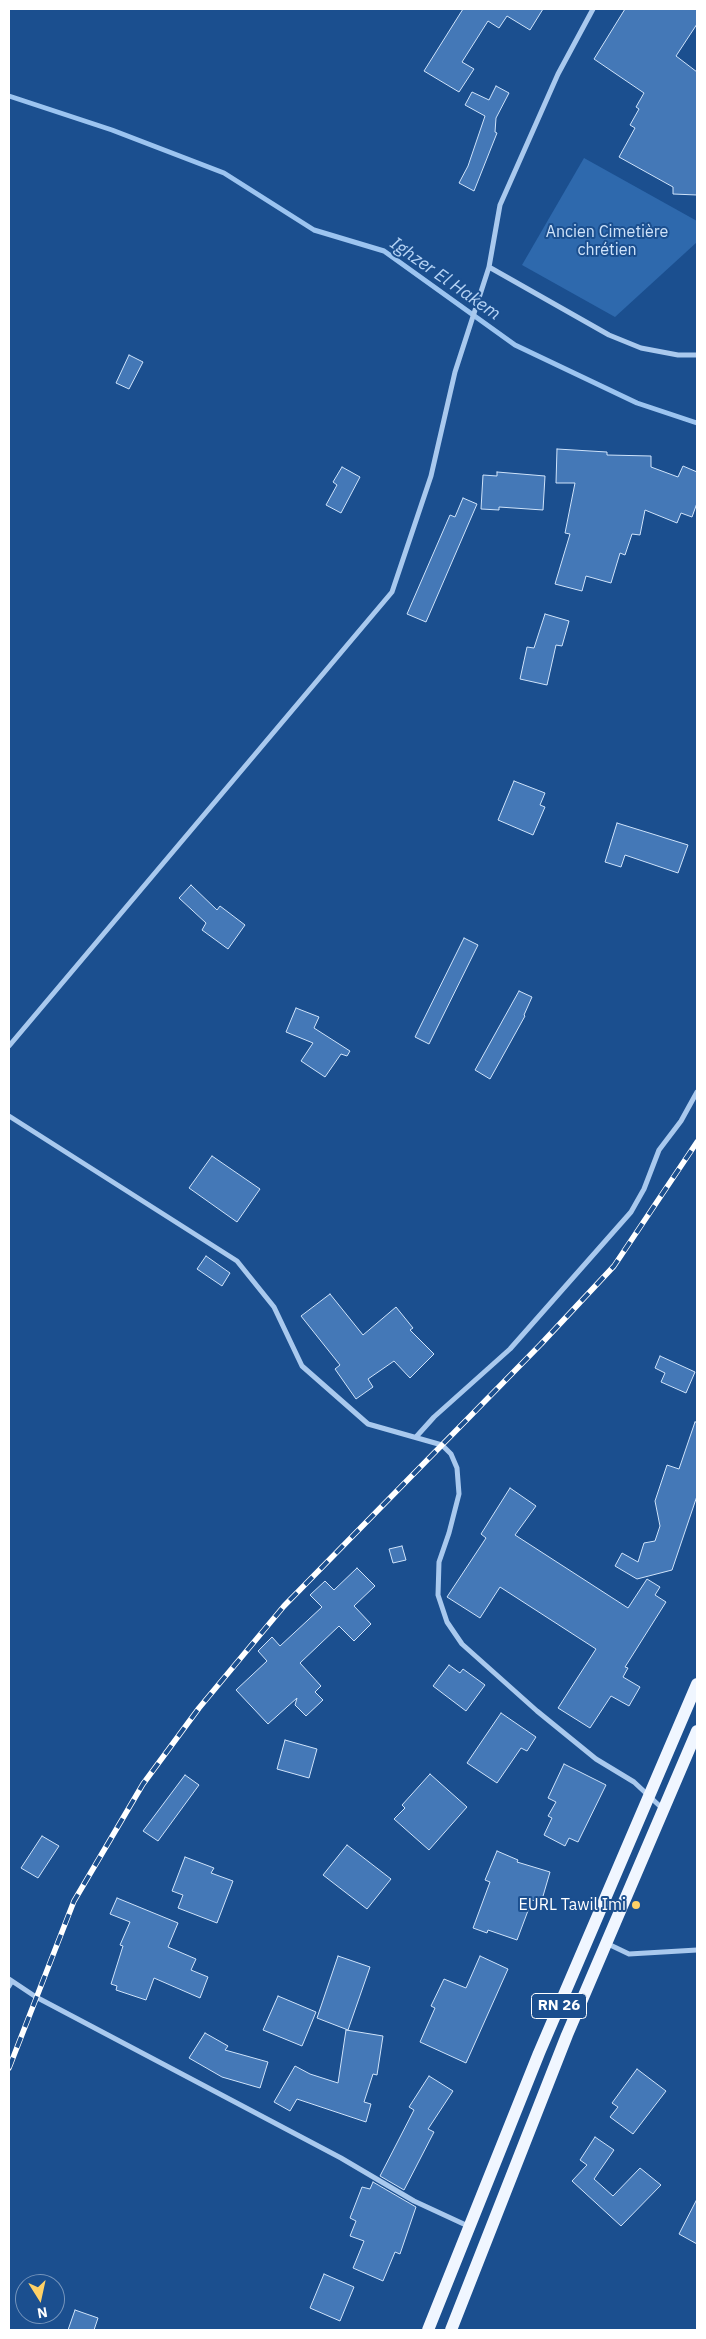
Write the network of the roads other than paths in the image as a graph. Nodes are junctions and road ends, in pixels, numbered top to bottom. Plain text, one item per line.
1 (593, 9) edge
2 (489, 267) junction
3 (697, 355) edge
4 (9, 1046) edge
5 (697, 1092) edge
6 (9, 1116) edge
7 (416, 1437) junction
8 (697, 1684) edge
9 (697, 1731) edge
10 (649, 1797) junction
11 (664, 1810) junction
12 (606, 1943) junction
13 (697, 1950) edge
14 (10, 1980) edge
15 (9, 1988) edge
16 (468, 2226) junction
17 (428, 2330) edge
18 (451, 2330) edge

1 - 2 street
2 - 3 street
2 - 4 street
5 - 7 street
6 - 7 street
7 - 10 street
8 - 10 main road, RN 26
9 - 11 main road, RN 26
10 - 11 street
10 - 16 main road, RN 26
11 - 12 main road, RN 26
12 - 13 street
12 - 18 main road, RN 26
14 - 15 lane
14 - 16 street
16 - 17 main road, RN 26

